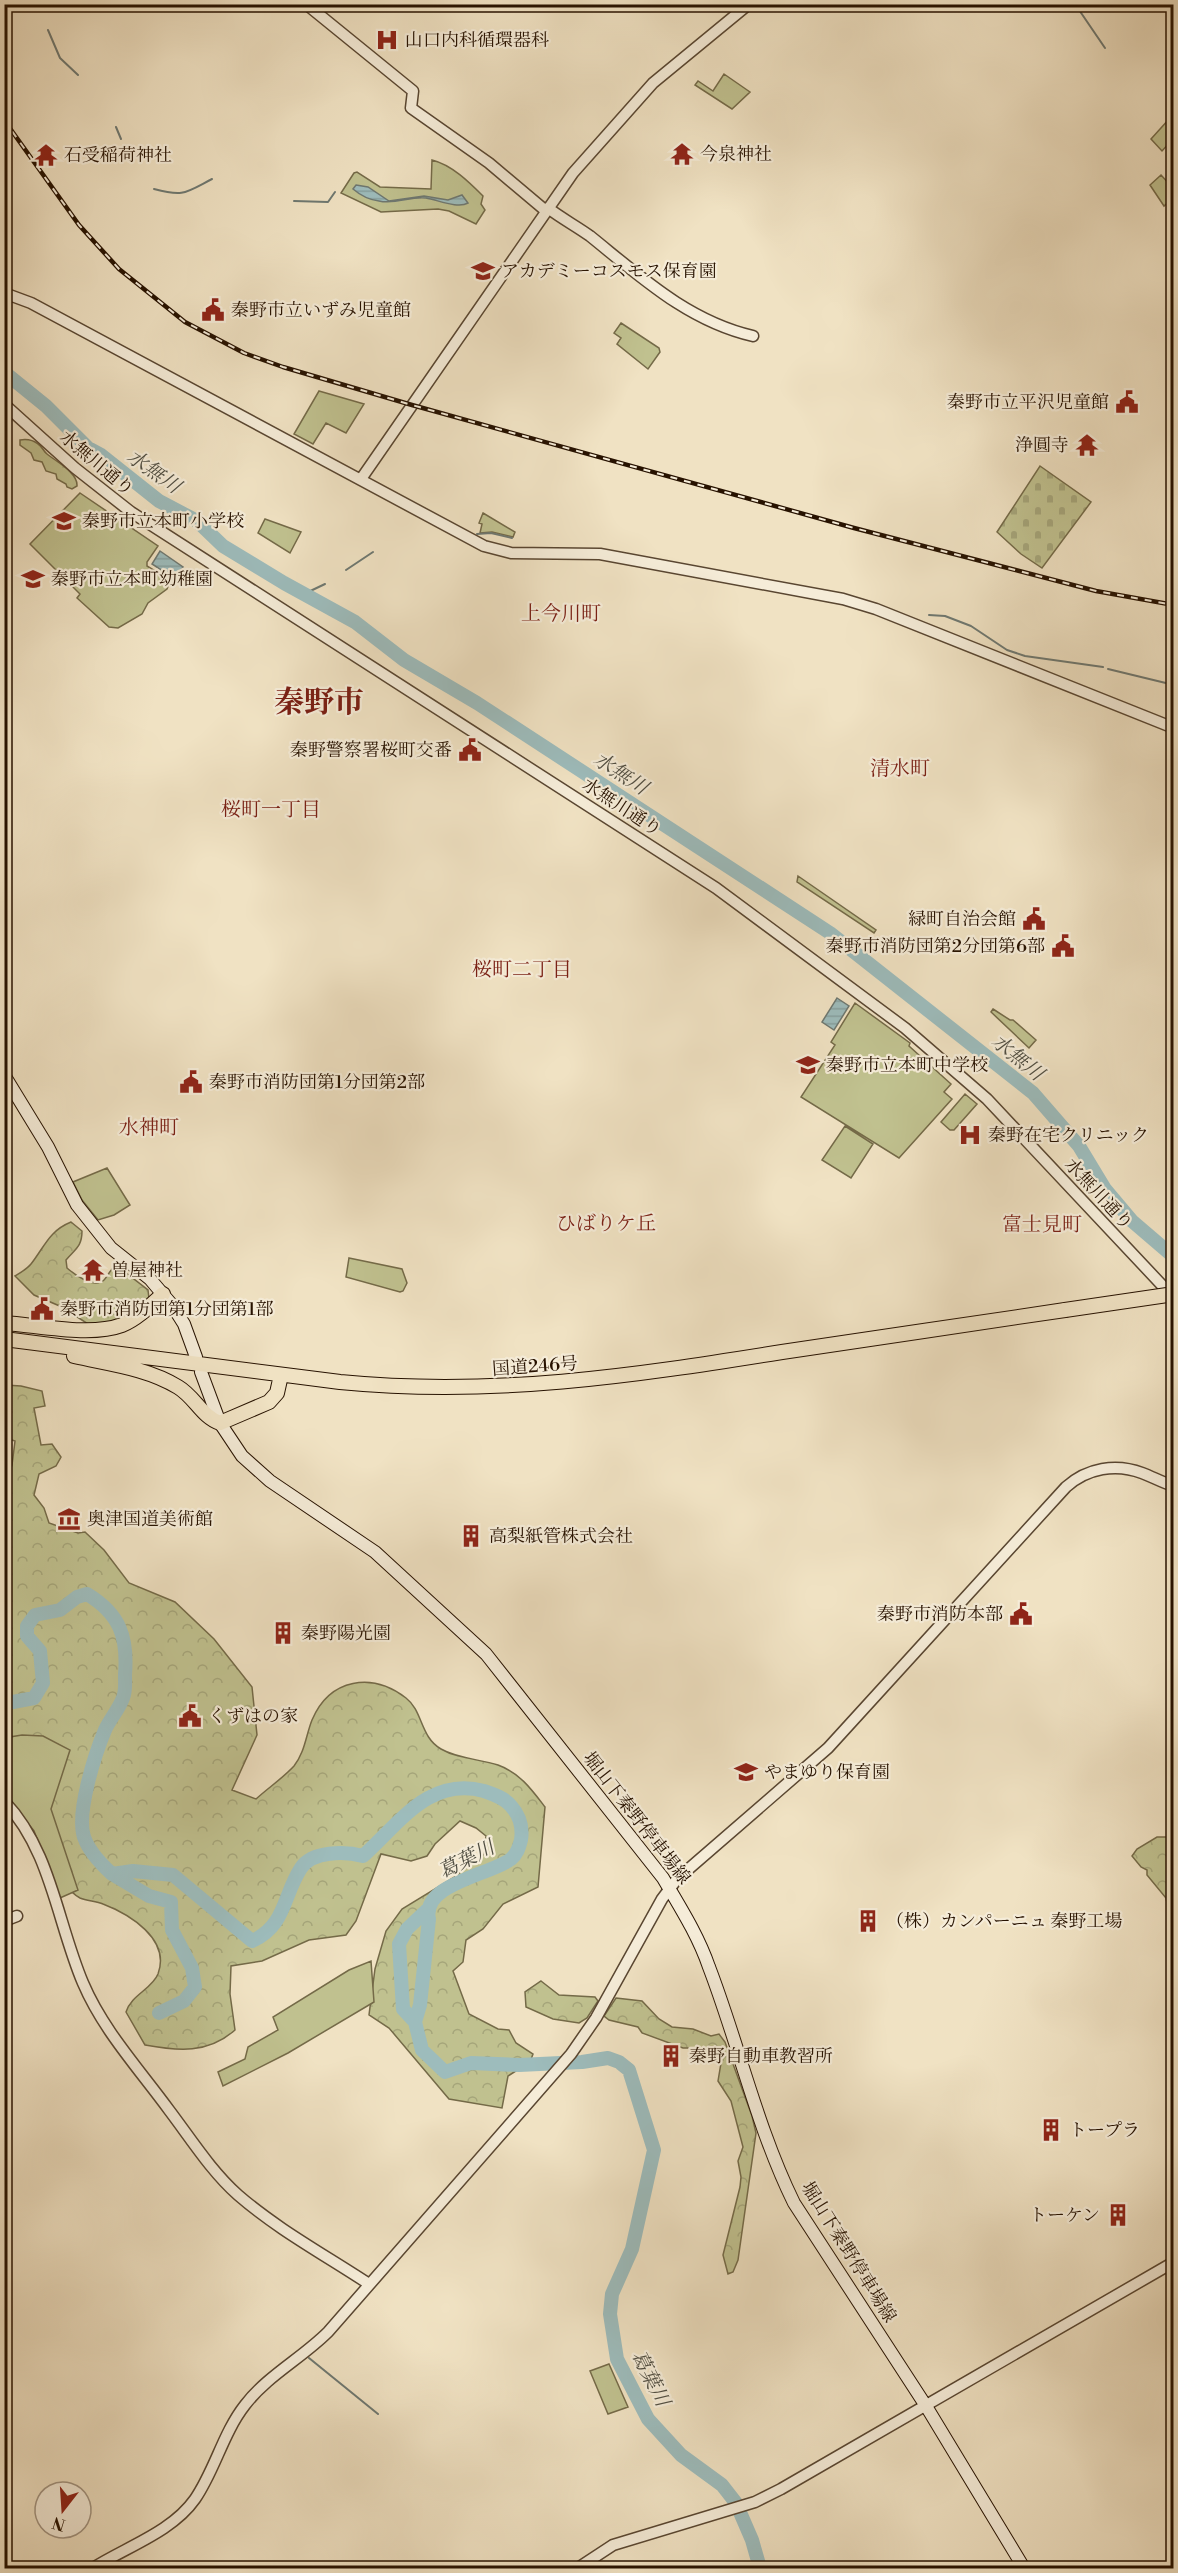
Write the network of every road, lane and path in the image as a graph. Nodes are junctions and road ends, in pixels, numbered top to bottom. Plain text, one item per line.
1 (306, 4) edge
2 (749, 4) edge
3 (547, 209) junction
4 (4, 293) edge
5 (753, 336) dead end
6 (4, 404) edge
7 (361, 479) junction
8 (1173, 728) edge
9 (4, 1075) edge
10 (163, 1294) junction
11 (1173, 1296) edge
12 (4, 1323) edge
13 (9, 1340) edge
14 (196, 1357) dead end
15 (201, 1372) dead end
16 (281, 1375) junction
17 (220, 1423) junction
18 (1173, 1486) edge
19 (4, 1801) edge
20 (669, 1889) junction
21 (17, 1916) dead end
22 (4, 1921) edge
23 (1173, 2262) edge
24 (369, 2284) junction
25 (926, 2406) junction
26 (93, 2568) edge
27 (578, 2568) edge
28 (1024, 2568) edge

1 - 3 street
2 - 3 street
3 - 5 street
3 - 7 street
4 - 7 street
6 - 11 street, 水無川通り
7 - 8 street
9 - 10 main road
10 - 12 highway
10 - 14 main road
11 - 16 highway, 国道246号, bridge
13 - 16 highway, 国道246号
13 - 17 highway
15 - 17 main road, 堀山下秦野停車場線
16 - 17 highway
17 - 20 main road, 堀山下秦野停車場線
18 - 20 street
19 - 24 street
20 - 24 street
20 - 25 main road, 堀山下秦野停車場線
21 - 22 street
23 - 25 street
24 - 26 street
25 - 27 street
25 - 28 main road, 堀山下秦野停車場線

